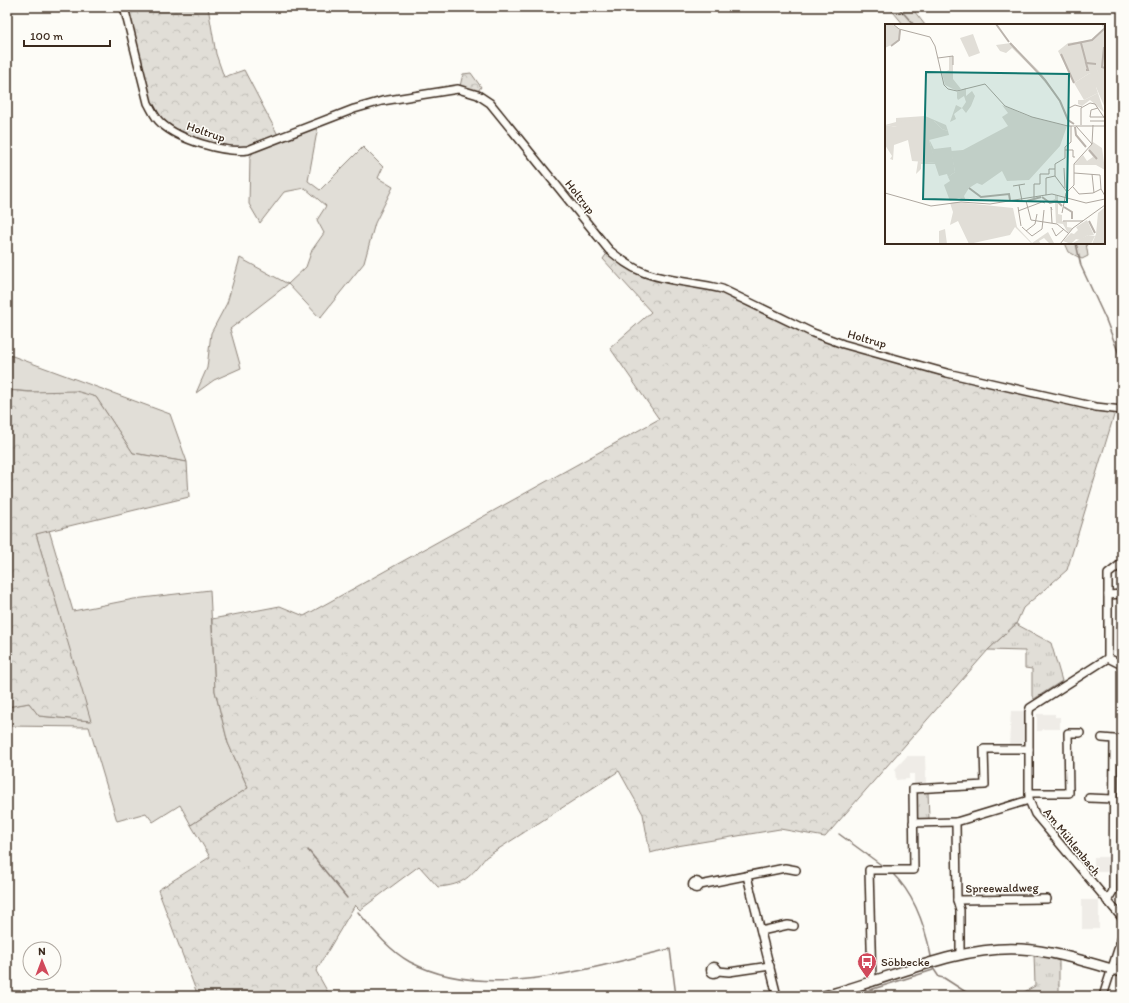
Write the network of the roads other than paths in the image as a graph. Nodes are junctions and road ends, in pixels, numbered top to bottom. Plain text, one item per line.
1 (124, 7) edge
2 (1122, 410) edge
3 (1122, 563) edge
4 (1122, 594) edge
5 (1108, 595) junction
6 (1108, 658) junction
7 (1122, 666) edge
8 (1080, 733) dead end
9 (1102, 738) dead end
10 (1029, 748) junction
11 (1029, 797) junction
12 (1089, 798) dead end
13 (1113, 799) junction
14 (956, 822) junction
15 (913, 823) junction
16 (796, 870) dead end
17 (747, 876) junction
18 (700, 885) dead end
19 (1047, 899) dead end
20 (957, 900) junction
21 (1107, 901) junction
22 (1122, 918) edge
23 (794, 926) dead end
24 (761, 931) junction
25 (1122, 937) edge
26 (960, 955) junction
27 (770, 966) junction
28 (1111, 969) junction
29 (718, 971) dead end
30 (1122, 972) edge
31 (872, 982) junction
32 (776, 996) edge
33 (824, 996) edge
34 (1103, 996) edge

1 - 2 street, Holtrup
3 - 5 street
4 - 5 street
5 - 6 street
6 - 7 street
6 - 10 street, Am Mühlenbach
8 - 11 street, Am Mühlenbach
9 - 13 street, Am Mühlenbach
10 - 11 street, Am Mühlenbach
10 - 15 street
11 - 14 street
11 - 21 street, Am Mühlenbach
12 - 13 street
13 - 21 street, Am Mühlenbach
14 - 15 street
14 - 20 street, Spreewaldweg
15 - 31 street
16 - 17 street
17 - 18 street
17 - 24 street
19 - 20 street, Spreewaldweg
20 - 26 street, Spreewaldweg
21 - 22 street, Am Mühlenbach
23 - 24 street
24 - 27 street
25 - 28 street
26 - 28 street
26 - 31 street
27 - 29 street
27 - 32 street
28 - 30 street
28 - 34 street
31 - 33 street

